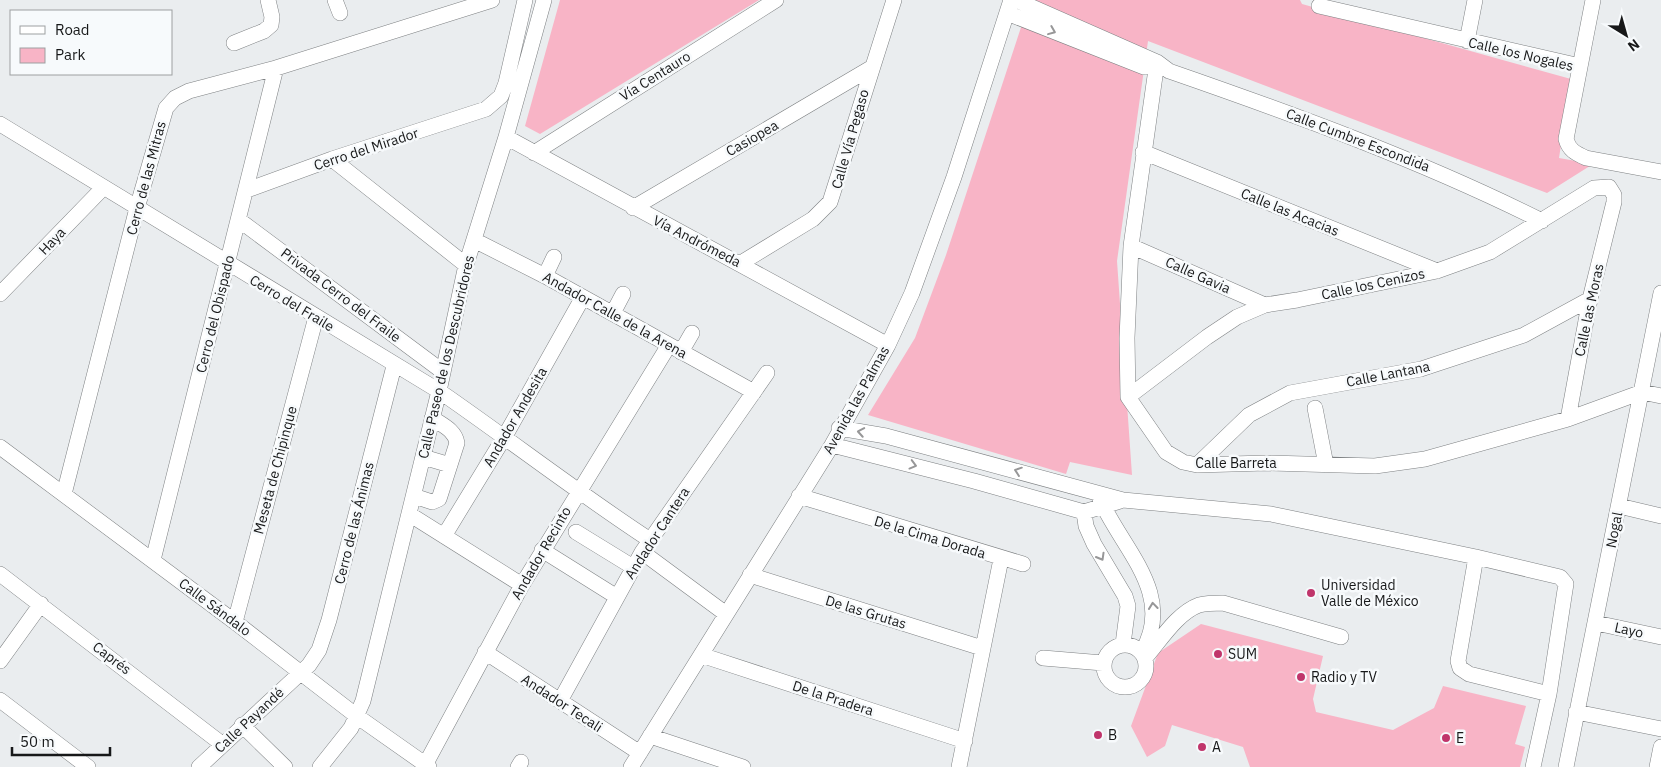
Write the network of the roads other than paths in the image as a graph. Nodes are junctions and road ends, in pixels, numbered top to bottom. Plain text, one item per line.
1 (268, 0) edge
2 (492, 0) edge
3 (525, 0) edge
4 (544, 0) edge
5 (776, 0) edge
6 (894, 0) edge
7 (1016, 0) edge
8 (1476, 0) edge
9 (1592, 0) edge
10 (1009, 6) edge
11 (1319, 6) dead end
12 (1358, 7) edge
13 (1467, 41) junction
14 (234, 43) dead end
15 (1580, 66) junction
16 (276, 68) junction
17 (871, 68) junction
18 (1160, 68) junction
19 (2, 129) edge
20 (506, 137) junction
21 (1142, 152) junction
22 (534, 153) junction
23 (332, 159) junction
24 (1661, 172) edge
25 (104, 188) junction
26 (247, 190) junction
27 (1614, 202) joint
28 (137, 208) junction
29 (633, 208) junction
30 (239, 220) junction
31 (1542, 221) junction
32 (474, 240) junction
33 (1131, 246) junction
34 (554, 257) dead end
35 (741, 263) junction
36 (228, 264) junction
37 (466, 264) junction
38 (1437, 271) junction
39 (545, 276) junction
40 (1661, 293) edge
41 (0, 294) edge
42 (623, 294) dead end
43 (583, 297) junction
44 (1590, 299) junction
45 (1265, 305) junction
46 (1660, 309) edge
47 (613, 313) junction
48 (316, 317) junction
49 (692, 333) dead end
50 (888, 345) junction
51 (675, 348) junction
52 (394, 366) junction
53 (442, 371) junction
54 (767, 373) dead end
55 (439, 391) junction
56 (754, 392) junction
57 (1642, 392) junction
58 (1661, 396) edge
59 (1128, 397) junction
60 (1315, 408) dead end
61 (432, 418) junction
62 (1568, 419) junction
63 (839, 428) junction
64 (505, 436) junction
65 (832, 445) junction
66 (0, 447) edge
67 (423, 456) junction
68 (1197, 464) junction
69 (450, 465) junction
70 (1326, 465) junction
71 (1048, 482) junction
72 (577, 491) junction
73 (64, 494) junction
74 (414, 496) junction
75 (799, 496) junction
76 (1042, 500) junction
77 (1101, 501) junction
78 (1619, 506) junction
79 (1084, 512) junction
80 (409, 514) junction
81 (1661, 516) edge
82 (576, 532) dead end
83 (444, 536) junction
84 (646, 546) junction
85 (542, 550) junction
86 (1476, 557) junction
87 (1001, 558) junction
88 (153, 560) junction
89 (1023, 564) dead end
90 (633, 567) junction
91 (0, 574) edge
92 (750, 575) junction
93 (522, 585) junction
94 (617, 598) junction
95 (41, 604) junction
96 (726, 614) junction
97 (235, 622) junction
98 (1596, 624) junction
99 (1341, 637) dead end
100 (1661, 637) edge
101 (1123, 644) junction
102 (982, 648) junction
103 (485, 652) junction
104 (701, 655) junction
105 (1144, 655) junction
106 (1043, 658) dead end
107 (0, 661) edge
108 (1104, 663) junction
109 (300, 673) junction
110 (1549, 694) junction
111 (0, 700) edge
112 (560, 701) junction
113 (1576, 712) junction
114 (358, 717) junction
115 (242, 725) junction
116 (1661, 729) edge
117 (650, 736) junction
118 (965, 741) junction
119 (222, 744) junction
120 (1661, 747) edge
121 (640, 753) junction
122 (426, 766) edge
123 (88, 767) edge
124 (199, 767) edge
125 (285, 767) edge
126 (320, 767) edge
127 (631, 767) edge
128 (743, 767) edge
129 (959, 767) edge
130 (1533, 767) edge
131 (1566, 767) edge
132 (1657, 767) edge

1 - 14 street
2 - 16 street, Cerro de las Mitras
3 - 23 street, Cerro del Mirador
4 - 20 street, Calle Paseo de los Descubridores
5 - 22 street, Vía Centauro
6 - 17 street, Calle Vía Pegaso
7 - 18 street, Calle Cumbre Escondida
8 - 13 street
9 - 15 street
10 -> 18 street, Calle Cumbre Escondida
10 - 50 street, Avenida las Palmas
11 - 12 street, Calle los Nogales
12 - 13 street, Calle los Nogales
13 - 15 street, Calle los Nogales
15 - 24 street, Calle los Nogales
16 - 26 street, Cerro del Obispado
16 - 28 street, Cerro de las Mitras
17 - 29 street, Casiopea
17 - 35 street, Calle Vía Pegaso
18 - 21 street
18 - 31 street, Calle Cumbre Escondida
19 - 25 street, Cerro del Fraile
20 - 22 street, Vía Andrómeda
20 - 32 street, Calle Paseo de los Descubridores
21 - 33 street
21 - 38 street, Calle las Acacias
22 - 29 street, Vía Andrómeda
23 - 26 street, Cerro del Mirador
23 - 37 street
25 - 28 street, Cerro del Fraile
25 - 41 street, Haya
26 - 30 street, Cerro del Obispado
27 - 31 street, Calle los Cenizos
27 - 44 street, Calle las Moras
28 - 36 street, Cerro del Fraile
28 - 73 street, Cerro de las Mitras
29 - 35 street, Vía Andrómeda
30 - 36 street, Cerro del Obispado
30 - 53 street, Privada Cerro del Fraile
31 - 38 street, Calle los Cenizos
32 - 37 street, Calle Paseo de los Descubridores
32 - 39 street, Andador Calle de la Arena
33 - 45 street, Calle Gavia
33 - 59 street
34 - 39 street
35 - 50 street, Vía Andrómeda
36 - 48 street, Cerro del Fraile
36 - 88 street, Cerro del Obispado
37 - 53 street, Calle Paseo de los Descubridores
38 - 45 street, Calle los Cenizos
39 - 43 street, Andador Calle de la Arena
40 - 46 street, Nogal
42 - 47 street
43 - 47 street, Andador Calle de la Arena
43 - 64 street, Andador Andesita
44 - 62 street, Calle las Moras
44 - 68 street, Calle Lantana
45 - 59 street, Calle los Cenizos
46 - 57 street, Nogal
47 - 51 street, Andador Calle de la Arena
48 - 52 street, Cerro del Fraile
48 - 97 street, Meseta de Chipinque
49 - 51 street, Andador Recinto
50 - 63 street, Avenida las Palmas
51 - 56 street, Andador Calle de la Arena
51 - 72 street, Andador Recinto
52 - 55 street, Cerro del Fraile
52 - 109 street, Cerro de las Ánimas
53 - 55 street, Calle Paseo de los Descubridores
54 - 56 street, Andador Cantera
55 - 61 street, Calle Paseo de los Descubridores
55 - 64 street, Cerro del Fraile
56 - 84 street, Andador Cantera
57 - 58 street
57 - 62 street, Calle Barreta
57 - 78 street, Nogal
59 - 68 street, Calle Barreta
60 - 70 street
61 - 67 street, Calle Paseo de los Descubridores
61 - 69 street
62 - 70 street, Calle Barreta
63 - 65 street, Avenida las Palmas
71 -> 63 street
64 - 72 street, Cerro del Fraile
64 - 83 street, Andador Andesita
65 - 75 street, Avenida las Palmas
65 -> 76 street
66 - 73 street, Calle Sándalo
67 - 69 street
67 - 74 street, Calle Paseo de los Descubridores
68 - 70 street, Calle Barreta
69 - 74 street
71 - 76 street
71 - 77 street
72 - 84 street, Cerro del Fraile
72 - 85 street, Andador Recinto
73 - 88 street, Calle Sándalo
74 - 80 street, Calle Paseo de los Descubridores
75 - 87 street, De la Cima Dorada
75 - 92 street, Avenida las Palmas
76 - 79 street
77 - 79 street
77 - 86 street
105 -> 77 street
78 - 81 street
78 - 98 street, Nogal
79 -> 101 street
80 - 83 street
80 - 114 street, Calle Paseo de los Descubridores
82 - 90 street
83 - 93 street
84 - 90 street, Andador Cantera
84 - 96 street
85 - 93 street, Andador Recinto
85 - 94 street
86 - 110 street
86 - 110 street
87 - 89 street
87 - 102 street, De la Cima Dorada
88 - 97 street, Calle Sándalo
90 - 94 street, Andador Cantera
91 - 95 street, Caprés
92 - 96 street, Avenida las Palmas
92 - 102 street, De las Grutas
93 - 103 street, Andador Recinto
94 - 112 street, Andador Cantera
95 - 107 street
95 - 119 street, Caprés
96 - 104 street, Avenida las Palmas
97 - 109 street, Calle Sándalo
98 - 100 street, Layo
98 - 113 street, Nogal
99 - 105 street
101 - 105 street
101 - 108 street
102 - 118 street, De la Cima Dorada
103 - 112 street, Andador Tecali
103 - 122 street, Andador Recinto
104 - 117 street, Avenida las Palmas
104 - 118 street, De la Pradera
105 - 108 street
106 - 108 street
109 - 114 street, Calle Sándalo
109 - 115 street, Calle Payandé
110 - 130 street
111 - 123 street
112 - 121 street, Andador Tecali
113 - 116 street
113 - 131 street, Nogal
114 - 122 street, Calle Sándalo
114 - 126 street
115 - 119 street, Calle Payandé
115 - 125 street
117 - 121 street, Avenida las Palmas
117 - 128 street
118 - 129 street, De la Cima Dorada
119 - 124 street, Calle Payandé
120 - 132 street
121 - 127 street, Avenida las Palmas

